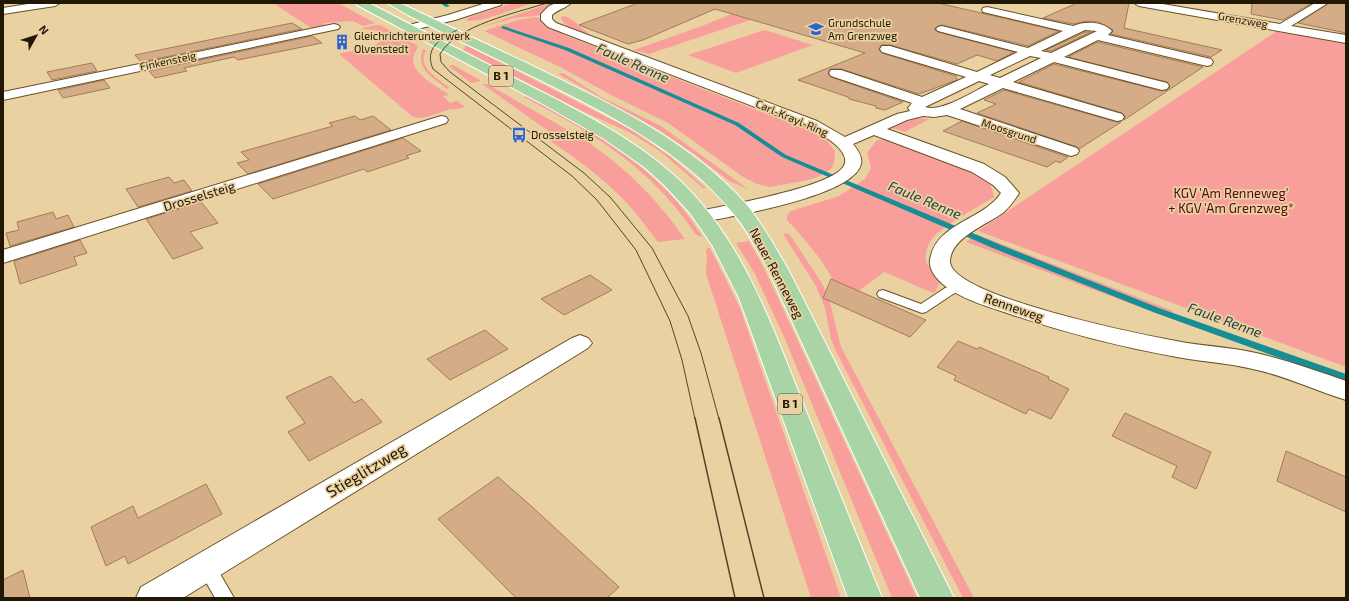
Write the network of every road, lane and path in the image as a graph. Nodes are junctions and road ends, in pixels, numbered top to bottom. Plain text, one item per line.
1 (55, 3) edge
2 (361, 3) edge
3 (392, 3) edge
4 (497, 3) edge
5 (567, 3) edge
6 (1139, 3) edge
7 (1323, 3) edge
8 (4, 10) edge
9 (987, 10) dead end
10 (432, 22) junction
11 (334, 27) dead end
12 (1283, 27) junction
13 (409, 28) junction
14 (942, 29) dead end
15 (1074, 30) junction
16 (1098, 36) junction
17 (1346, 38) edge
18 (886, 48) dead end
19 (1029, 52) junction
20 (1052, 57) junction
21 (1207, 62) dead end
22 (836, 73) dead end
23 (979, 76) junction
24 (1002, 83) junction
25 (1162, 86) dead end
26 (3, 96) edge
27 (922, 107) junction
28 (947, 110) junction
29 (1116, 117) dead end
30 (441, 120) dead end
31 (875, 130) junction
32 (844, 143) junction
33 (1071, 151) dead end
34 (739, 209) junction
35 (703, 216) junction
36 (3, 257) edge
37 (961, 286) junction
38 (884, 294) dead end
39 (580, 343) dead end
40 (1346, 391) edge
41 (206, 566) junction
42 (153, 598) edge
43 (225, 598) edge
44 (865, 598) edge
45 (937, 598) edge

1 - 8 street
2 - 13 main road, B 1
3 - 10 main road, Neuer Renneweg / B 1
4 - 10 street
5 - 32 street, Carl-Krayl-Ring
6 - 12 street, Grenzweg
7 - 12 street
9 - 15 street, Moosgrund
10 - 13 street
10 - 34 main road, Neuer Renneweg / B 1
11 - 26 street, Finkensteig
12 - 17 street, Grenzweg
13 - 35 main road, B 1
14 - 19 street
15 - 16 street, Moosgrund
15 - 19 street, Moosgrund
16 - 20 street, Moosgrund
16 - 21 street
18 - 23 street
19 - 20 street
19 - 23 street, Moosgrund
20 - 24 street, Moosgrund
20 - 25 street
22 - 27 street, Moosgrund
23 - 24 street
23 - 27 street, Moosgrund
24 - 28 street, Moosgrund
24 - 29 street
27 - 28 street, Moosgrund
27 - 31 street, Moosgrund
28 - 33 street, Moosgrund
30 - 36 street, Drosselsteig
31 - 32 street, Moosgrund
31 - 37 street, Renneweg
32 - 34 street, Carl-Krayl-Ring
34 - 35 street, Carl-Krayl-Ring
34 - 45 main road, Neuer Renneweg / B 1
35 - 44 main road, B 1
37 - 38 lane
37 - 40 street, Renneweg
39 - 41 street, Stieglitzweg
41 - 42 street, Stieglitzweg
41 - 43 lane

